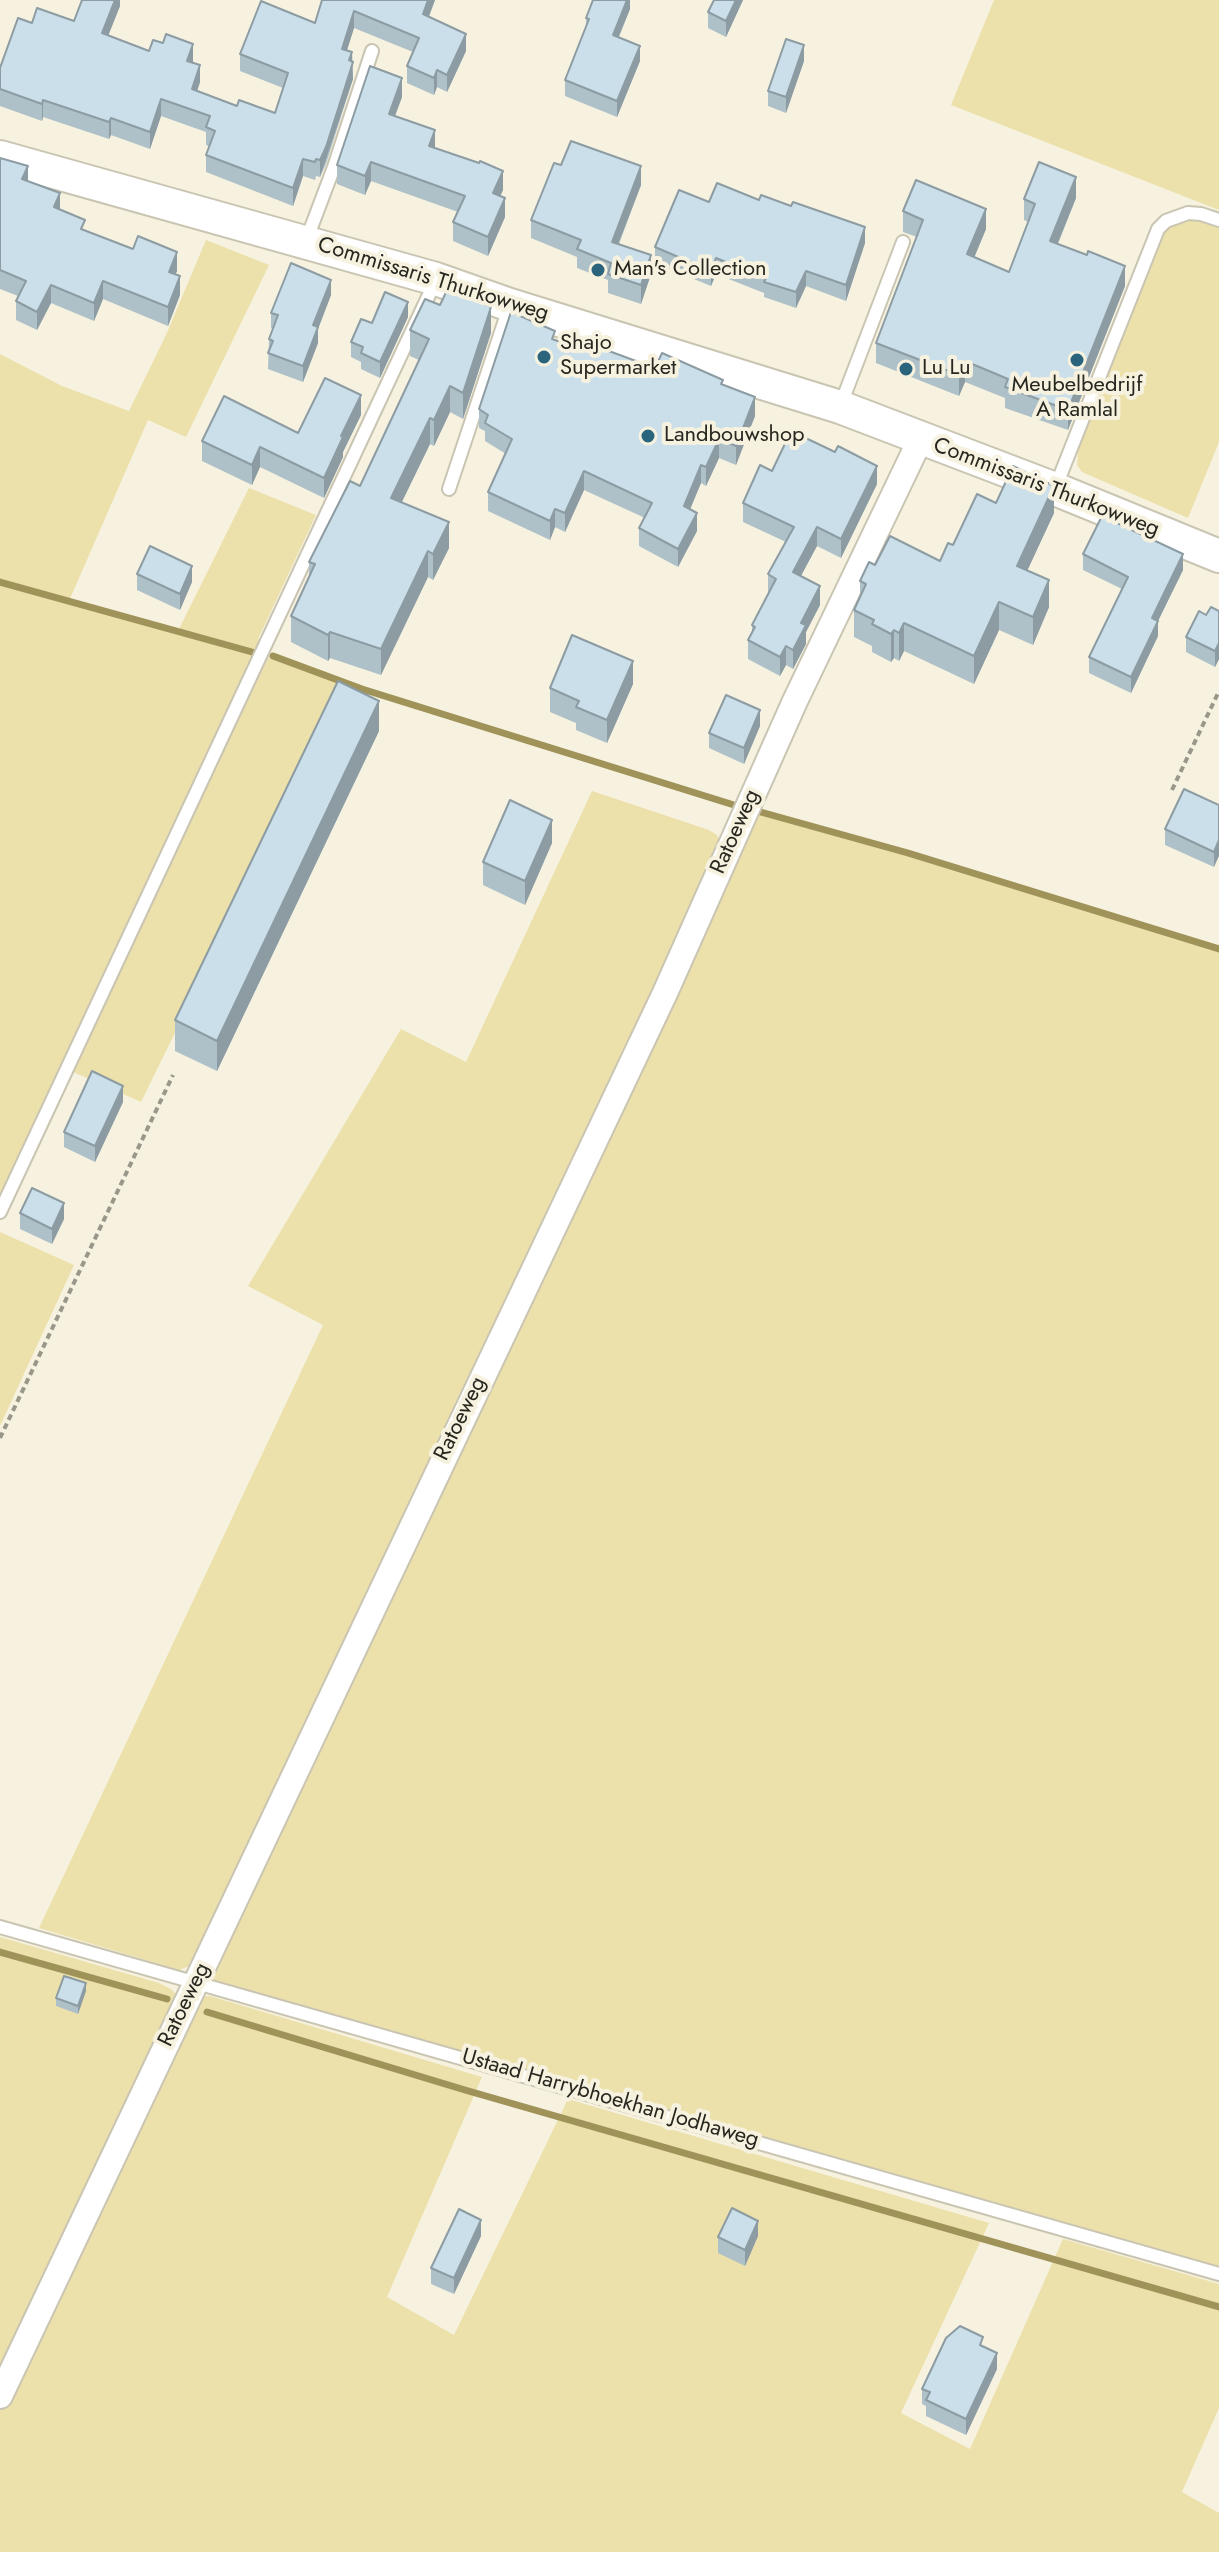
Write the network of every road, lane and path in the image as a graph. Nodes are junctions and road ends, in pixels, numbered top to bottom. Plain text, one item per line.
1 (372, 51) dead end
2 (0, 157) edge
3 (1219, 220) edge
4 (306, 241) junction
5 (903, 242) dead end
6 (436, 279) junction
7 (510, 305) junction
8 (840, 407) junction
9 (920, 440) junction
10 (449, 489) dead end
11 (1055, 489) junction
12 (1219, 556) edge
13 (1219, 691) edge
14 (1172, 790) dead end
15 (173, 1075) dead end
16 (0, 1212) edge
17 (0, 1438) edge
18 (0, 1927) edge
19 (197, 1981) junction
20 (1219, 2274) edge
21 (0, 2396) edge

1 - 4 lane
2 - 4 main road, Commissaris Thurkowweg
3 - 11 lane
4 - 6 main road, Commissaris Thurkowweg
5 - 8 lane
6 - 7 main road, Commissaris Thurkowweg
6 - 16 lane
7 - 8 main road, Commissaris Thurkowweg
7 - 10 lane
8 - 9 main road, Commissaris Thurkowweg
9 - 11 main road, Commissaris Thurkowweg
9 - 19 street, Ratoeweg
11 - 12 main road, Commissaris Thurkowweg
13 - 14 path
15 - 17 path
18 - 19 lane, Ustaad Harrybhoekhan Jodhaweg
19 - 20 lane, Ustaad Harrybhoekhan Jodhaweg
19 - 21 street, Ratoeweg

